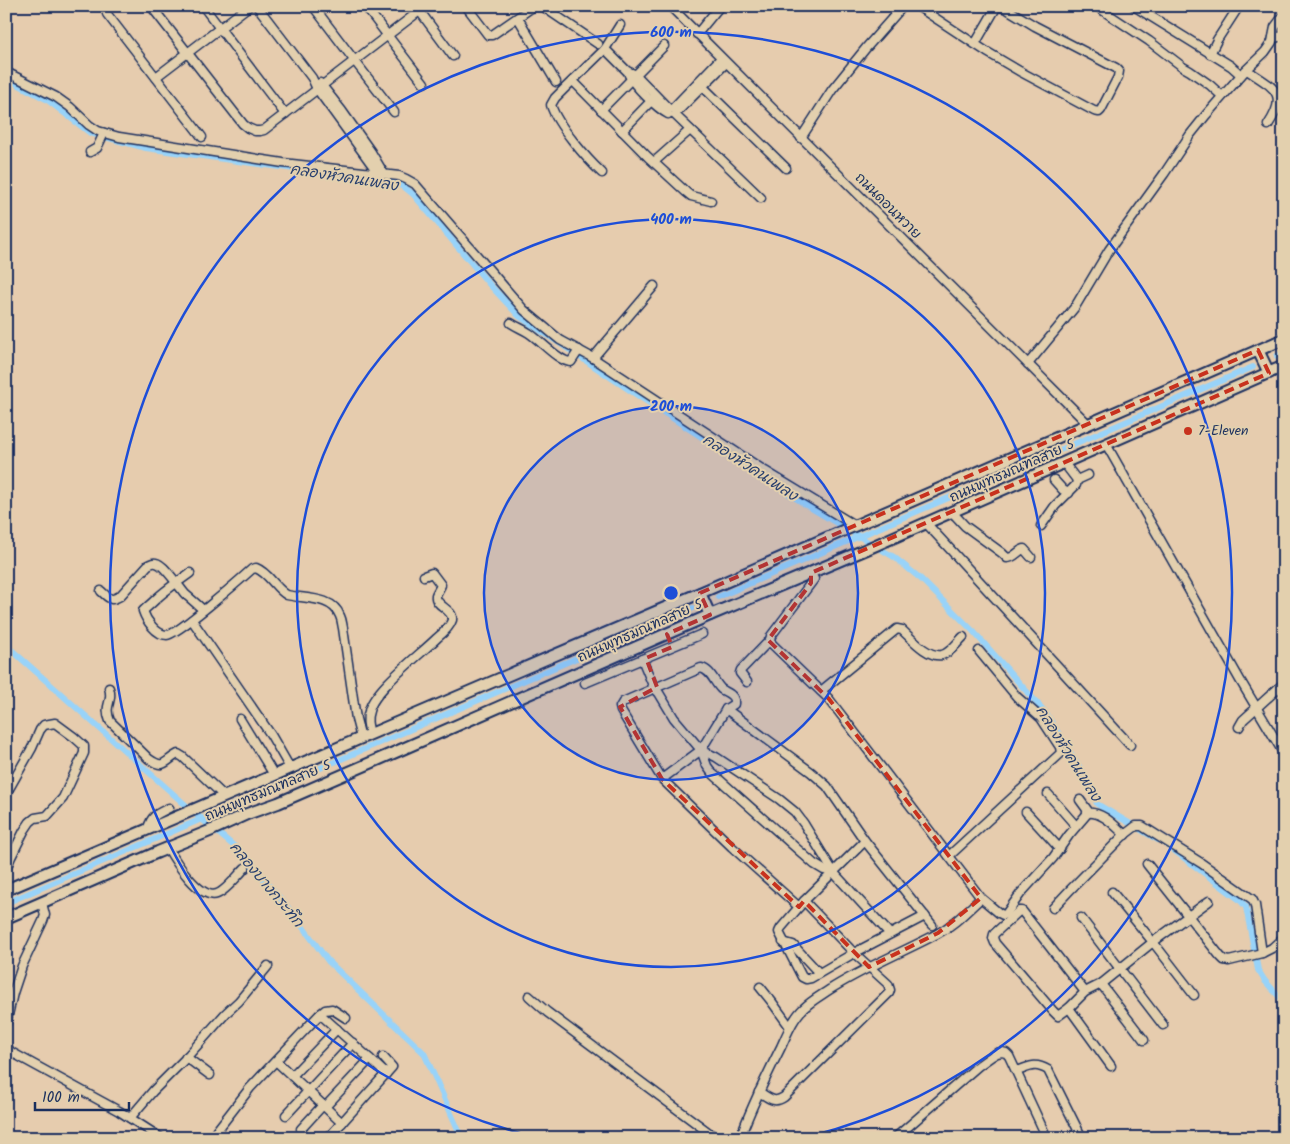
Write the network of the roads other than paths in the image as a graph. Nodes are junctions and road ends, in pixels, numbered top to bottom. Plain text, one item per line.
1 (151, 6) edge
2 (204, 6) edge
3 (249, 6) edge
4 (257, 6) edge
5 (313, 6) edge
6 (365, 6) edge
7 (466, 6) edge
8 (534, 6) edge
9 (542, 6) edge
10 (670, 6) edge
11 (720, 6) edge
12 (903, 6) edge
13 (917, 6) edge
14 (998, 6) edge
15 (1096, 6) edge
16 (1134, 6) edge
17 (1240, 6) edge
18 (420, 8) edge
19 (107, 14) dead end
20 (1284, 15) edge
21 (518, 18) junction
22 (620, 25) dead end
23 (220, 28) junction
24 (697, 34) junction
25 (388, 36) junction
26 (1284, 36) edge
27 (1273, 38) junction
28 (598, 44) dead end
29 (975, 44) junction
30 (664, 46) dead end
31 (605, 49) junction
32 (188, 53) junction
33 (1210, 54) junction
34 (453, 56) dead end
35 (354, 60) junction
36 (724, 60) junction
37 (6, 72) edge
38 (1244, 72) junction
39 (156, 77) junction
40 (634, 77) junction
41 (573, 80) junction
42 (556, 82) dead end
43 (424, 83) dead end
44 (700, 84) junction
45 (319, 87) junction
46 (1222, 96) junction
47 (654, 98) junction
48 (601, 110) junction
49 (394, 112) dead end
50 (672, 112) junction
51 (285, 114) junction
52 (1268, 125) dead end
53 (690, 130) junction
54 (622, 131) junction
55 (202, 137) dead end
56 (802, 138) junction
57 (102, 139) junction
58 (90, 152) dead end
59 (654, 162) junction
60 (786, 168) dead end
61 (602, 173) dead end
62 (381, 174) junction
63 (761, 198) dead end
64 (711, 200) dead end
65 (654, 286) dead end
66 (511, 323) dead end
67 (1284, 339) edge
68 (1258, 350) junction
69 (576, 354) junction
70 (593, 358) junction
71 (1028, 364) junction
72 (1284, 366) edge
73 (1269, 373) junction
74 (1088, 424) junction
75 (1106, 444) junction
76 (1064, 463) junction
77 (1088, 475) dead end
78 (1054, 480) dead end
79 (1077, 480) junction
80 (1069, 493) junction
81 (952, 512) junction
82 (926, 523) junction
83 (854, 525) junction
84 (1041, 526) dead end
85 (1031, 557) dead end
86 (190, 573) dead end
87 (811, 573) junction
88 (424, 576) dead end
89 (177, 583) junction
90 (101, 591) dead end
91 (700, 593) junction
92 (203, 610) junction
93 (710, 615) junction
94 (192, 620) junction
95 (667, 634) junction
96 (702, 634) dead end
97 (963, 637) dead end
98 (770, 640) junction
99 (672, 647) junction
100 (979, 651) dead end
101 (644, 659) junction
102 (747, 682) dead end
103 (585, 683) dead end
104 (1284, 684) edge
105 (109, 688) dead end
106 (657, 689) junction
107 (821, 691) junction
108 (1257, 708) junction
109 (726, 710) junction
110 (240, 719) dead end
111 (1239, 727) dead end
112 (365, 736) junction
113 (1130, 745) dead end
114 (701, 750) junction
115 (1284, 754) edge
116 (290, 768) junction
117 (274, 775) junction
118 (662, 779) junction
119 (6, 794) edge
120 (1048, 794) dead end
121 (224, 796) junction
122 (1080, 800) dead end
123 (169, 808) dead end
124 (1026, 812) dead end
125 (1087, 813) junction
126 (1076, 826) junction
127 (148, 828) junction
128 (1125, 835) junction
129 (865, 841) junction
130 (168, 848) junction
131 (1060, 849) junction
132 (949, 856) junction
133 (1147, 864) dead end
134 (245, 868) dead end
135 (6, 869) edge
136 (834, 873) junction
137 (6, 890) edge
138 (1112, 892) dead end
139 (981, 898) junction
140 (1209, 901) dead end
141 (42, 903) junction
142 (802, 904) junction
143 (1053, 908) dead end
144 (925, 916) junction
145 (1188, 916) junction
146 (6, 918) edge
147 (1081, 918) dead end
148 (932, 924) dead end
149 (890, 934) junction
150 (1284, 937) edge
151 (783, 942) junction
152 (1153, 942) junction
153 (854, 953) junction
154 (1261, 954) junction
155 (268, 966) dead end
156 (869, 967) junction
157 (1120, 969) junction
158 (819, 973) junction
159 (1101, 984) junction
160 (760, 987) dead end
161 (1085, 992) junction
162 (1194, 995) dead end
163 (529, 996) dead end
164 (1069, 1008) junction
165 (320, 1014) junction
166 (346, 1018) dead end
167 (6, 1024) edge
168 (1163, 1025) dead end
169 (790, 1027) junction
170 (337, 1029) junction
171 (1144, 1040) dead end
172 (353, 1043) junction
173 (6, 1046) edge
174 (186, 1057) junction
175 (383, 1057) dead end
176 (370, 1059) junction
177 (276, 1061) junction
178 (1110, 1066) dead end
179 (1017, 1071) junction
180 (386, 1074) junction
181 (210, 1075) dead end
182 (292, 1076) junction
183 (307, 1091) junction
184 (759, 1092) junction
185 (324, 1106) junction
186 (286, 1115) dead end
187 (130, 1118) junction
188 (342, 1123) junction
189 (301, 1129) dead end
190 (161, 1138) edge
191 (214, 1138) edge
192 (328, 1138) edge
193 (716, 1138) edge
194 (740, 1138) edge
195 (895, 1138) edge
196 (1047, 1138) edge
197 (1082, 1138) edge

1 - 32 street
2 - 23 street
3 - 23 street
4 - 45 street
5 - 35 street
6 - 25 street
7 - 21 street
8 - 21 street
9 - 28 street
10 - 24 street, ถนนดอนหวาย
11 - 24 street
12 - 56 street
13 - 29 street
14 - 29 street
14 - 29 street
15 - 46 street
16 - 33 street
17 - 33 street
18 - 25 street
18 - 34 street
19 - 39 street
20 - 27 street
21 - 42 street
22 - 31 street
23 - 32 street
23 - 51 street
24 - 36 street, ถนนดอนหวาย
25 - 35 street
25 - 43 street
26 - 27 street
27 - 38 street
30 - 40 street
31 - 40 street
31 - 41 street
32 - 39 street
32 - 51 street
33 - 38 street
35 - 45 street
35 - 49 street
36 - 44 street
36 - 56 street, ถนนดอนหวาย
37 - 57 street
38 - 46 street
38 - 52 street
39 - 55 street
40 - 47 street
40 - 48 street
41 - 48 street
41 - 61 street
44 - 50 street
44 - 60 street
45 - 51 street
45 - 62 street
46 - 71 street
47 - 50 street
47 - 54 street
48 - 54 street
50 - 53 street
53 - 59 street
53 - 63 street
54 - 59 street
56 - 71 street, ถนนดอนหวาย
57 - 58 street
57 - 62 street
59 - 64 street
62 - 69 street
65 - 70 street
66 - 69 street
67 - 68 main road, ถนนพุทธมณฑลสาย 5
68 - 73 main road
68 - 74 main road, ถนนพุทธมณฑลสาย 5
69 - 70 street
70 - 83 street
71 - 74 street, ถนนดอนหวาย
72 - 73 main road, ถนนพุทธมณฑลสาย 5
73 - 75 main road, ถนนพุทธมณฑลสาย 5
74 - 83 main road, ถนนพุทธมณฑลสาย 5
75 - 76 main road, ถนนพุทธมณฑลสาย 5
75 - 108 street
76 - 79 street
76 - 81 main road, ถนนพุทธมณฑลสาย 5
77 - 79 street
78 - 80 street
79 - 80 street
80 - 84 street
81 - 82 main road, ถนนพุทธมณฑลสาย 5
81 - 85 street
82 - 87 main road, ถนนพุทธมณฑลสาย 5
82 - 113 street
83 - 91 main road, ถนนพุทธมณฑลสาย 5
86 - 89 street
87 - 93 main road, ถนนพุทธมณฑลสาย 5
87 - 98 street
88 - 112 street
89 - 90 street
89 - 92 street
89 - 94 street
91 - 93 main road
91 - 112 main road, ถนนพุทธมณฑลสาย 5
92 - 94 street
92 - 112 street
93 - 95 main road, ถนนพุทธมณฑลสาย 5
94 - 116 street
95 - 99 street
95 - 130 main road, ถนนพุทธมณฑลสาย 5
96 - 99 street
97 - 107 street
98 - 102 street
98 - 107 street
99 - 101 street
100 - 132 street
101 - 103 street
101 - 106 street
104 - 108 street
105 - 121 street
106 - 109 street
106 - 114 street
106 - 118 street
107 - 132 street
108 - 111 street
108 - 115 street
109 - 114 street
109 - 129 street
110 - 117 street
112 - 116 main road, ถนนพุทธมณฑลสาย 5
114 - 118 street
114 - 136 street
114 - 136 street
116 - 117 main road, ถนนพุทธมณฑลสาย 5
117 - 121 main road, ถนนพุทธมณฑลสาย 5
118 - 142 street
119 - 135 street
120 - 126 street
121 - 127 main road, ถนนพุทธมณฑลสาย 5
122 - 125 street
123 - 127 street
124 - 131 street
125 - 126 street
125 - 128 street
126 - 131 street
127 - 137 main road, ถนนพุทธมณฑลสาย 5
128 - 143 street
128 - 154 street
129 - 136 street
129 - 144 street
130 - 134 street
130 - 141 main road, ถนนพุทธมณฑลสาย 5
131 - 139 street
132 - 139 street
133 - 145 street
136 - 142 street
136 - 149 street
138 - 152 street
139 - 156 street
140 - 145 street
141 - 146 main road, ถนนพุทธมณฑลสาย 5
141 - 167 street
142 - 151 street
142 - 153 street
144 - 148 street
144 - 149 street
145 - 152 street
145 - 154 street
147 - 157 street
149 - 153 street
150 - 154 street
151 - 158 street
151 - 158 street
152 - 157 street
152 - 162 street
153 - 156 street
153 - 158 street
155 - 174 street
156 - 169 street
156 - 184 street
157 - 159 street
157 - 168 street
159 - 161 street
159 - 171 street
160 - 169 street
161 - 164 street
161 - 164 street
163 - 193 street
164 - 178 street
165 - 166 street
165 - 170 street
165 - 177 street
169 - 184 street
170 - 172 street
170 - 182 street
172 - 176 street
172 - 183 street
173 - 187 street
174 - 181 street
174 - 187 street
175 - 180 street
176 - 180 street
176 - 185 street
177 - 182 street
177 - 191 street
179 - 195 street
179 - 196 street
179 - 197 street
180 - 188 street
182 - 183 street
183 - 185 street
183 - 186 street
184 - 194 street
185 - 188 street
185 - 189 street
187 - 190 street
188 - 192 street

